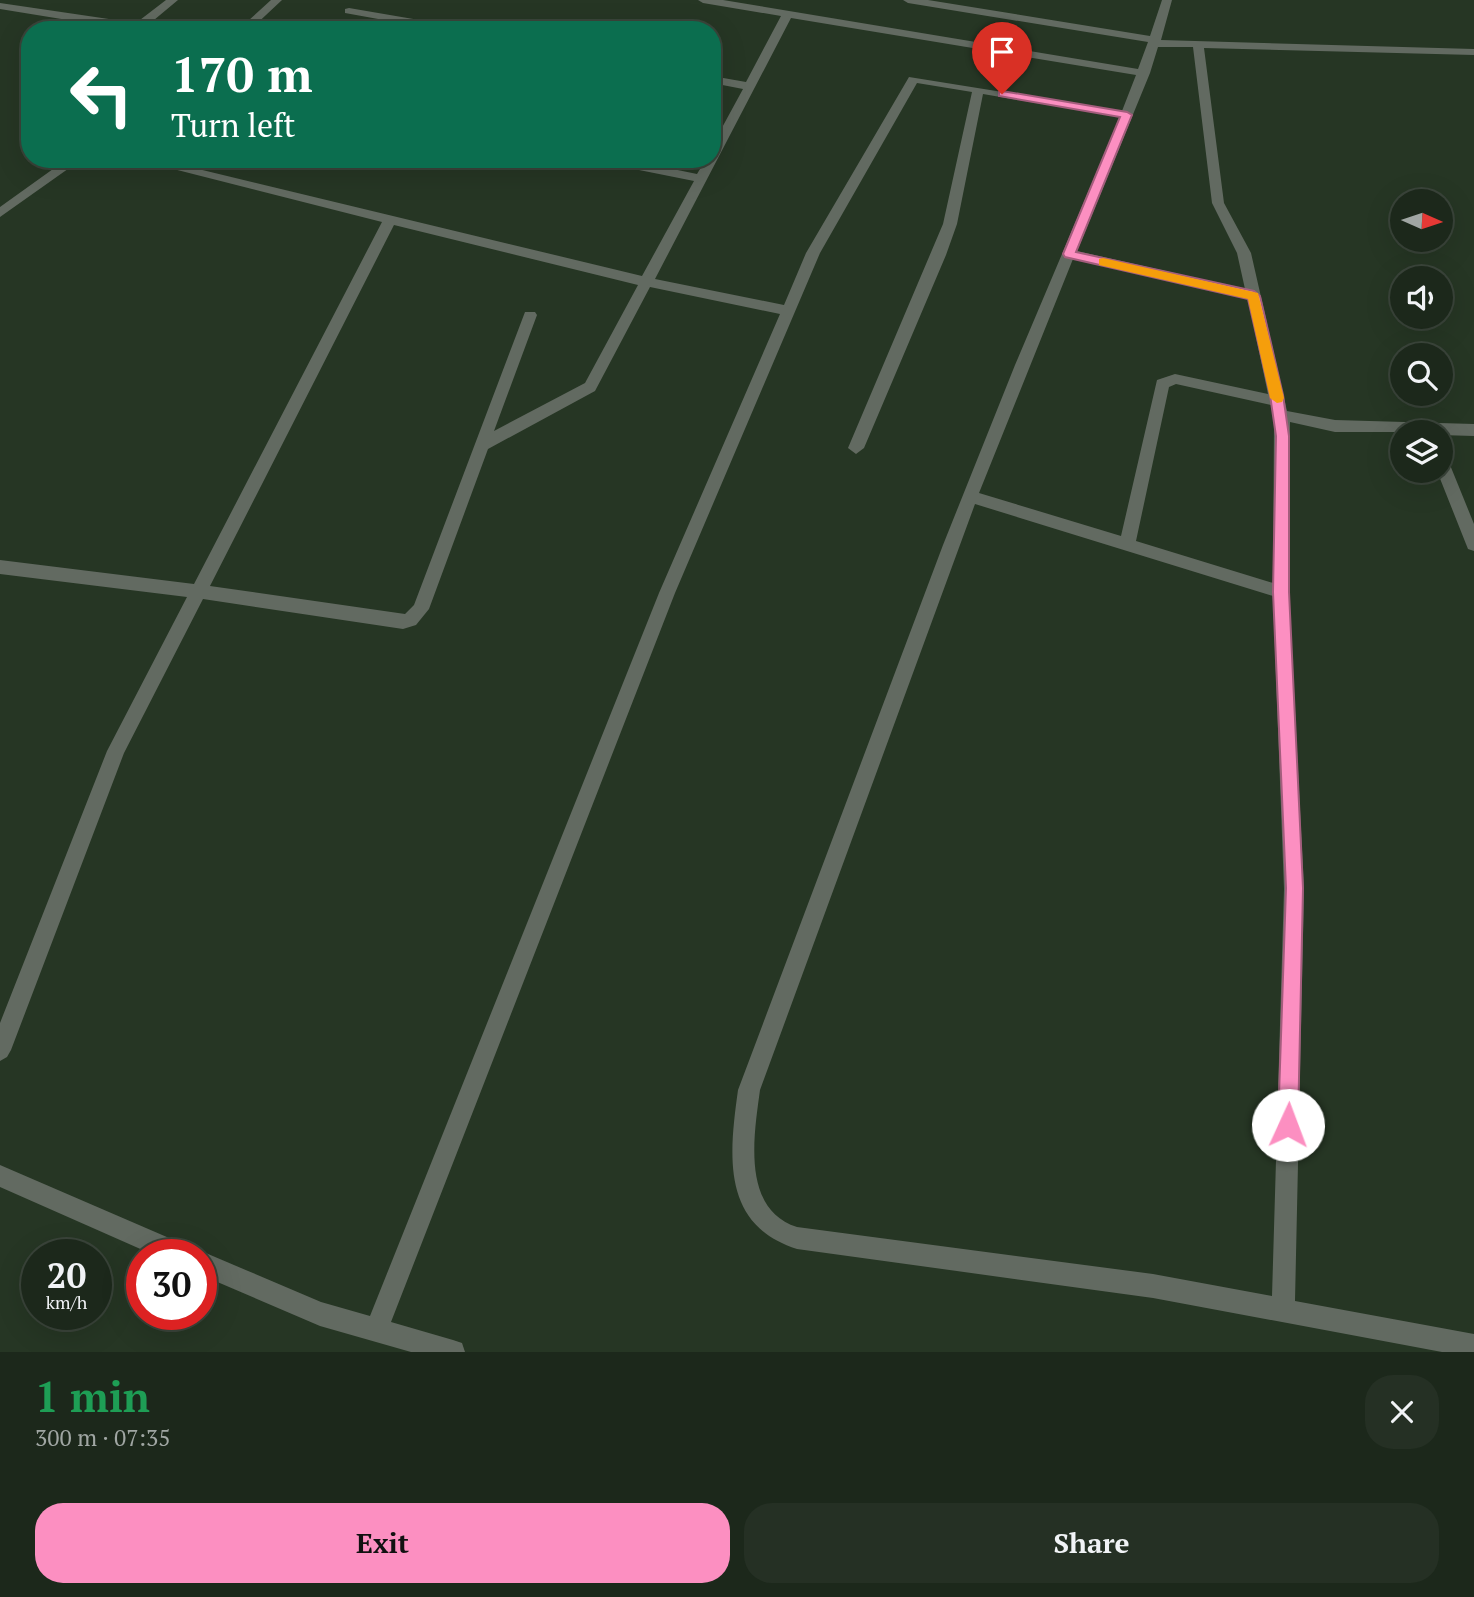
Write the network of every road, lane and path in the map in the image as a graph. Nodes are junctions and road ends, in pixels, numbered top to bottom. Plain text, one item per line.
1 (173, 0) edge
2 (277, 0) edge
3 (703, 0) edge
4 (908, 0) edge
5 (1164, 0) edge
6 (0, 6) edge
7 (349, 11) dead end
8 (788, 14) junction
9 (93, 21) edge
10 (145, 21) edge
11 (253, 21) edge
12 (407, 21) edge
13 (1154, 41) junction
14 (1198, 45) junction
15 (1474, 53) edge
16 (1144, 73) junction
17 (721, 81) edge
18 (751, 87) junction
19 (978, 90) junction
20 (1127, 115) junction
21 (721, 142) edge
22 (64, 168) edge
23 (177, 168) edge
24 (648, 168) edge
25 (707, 168) edge
26 (701, 179) junction
27 (0, 214) edge
28 (390, 220) junction
29 (1069, 254) junction
30 (646, 282) junction
31 (1254, 296) junction
32 (788, 311) junction
33 (530, 315) dead end
34 (1279, 408) junction
35 (1390, 429) edge
36 (1453, 430) edge
37 (1474, 430) edge
38 (482, 445) junction
39 (856, 448) dead end
40 (1449, 483) edge
41 (972, 497) junction
42 (1127, 544) junction
43 (1474, 544) edge
44 (0, 568) edge
45 (198, 591) junction
46 (1281, 592) junction
47 (0, 1050) edge
48 (0, 1176) edge
49 (145, 1239) edge
50 (217, 1270) edge
51 (1283, 1310) junction
52 (376, 1330) junction
53 (1474, 1346) edge
54 (453, 1352) edge

1 - 10 street
2 - 11 street
3 - 8 street
4 - 13 street
5 - 13 street
6 - 9 street
7 - 12 street
8 - 16 street
8 - 18 street
13 - 14 street
13 - 16 street
14 - 15 street
14 - 31 street
16 - 20 street
17 - 18 street
18 - 21 street
19 - 20 street
19 - 32 street
19 - 39 street
20 - 29 street
22 - 27 street
23 - 28 street
24 - 26 street
25 - 26 street
26 - 30 street
28 - 30 street
28 - 45 street
29 - 31 street
29 - 41 street
30 - 32 street
30 - 38 street
31 - 34 street
32 - 52 street
33 - 38 street
34 - 35 street
34 - 42 street
34 - 46 street
36 - 37 street
38 - 45 street
40 - 43 street
41 - 42 street
41 - 51 street
42 - 46 street
44 - 45 street
45 - 47 street
46 - 51 street
48 - 49 street
50 - 52 street
51 - 53 street
52 - 54 street

